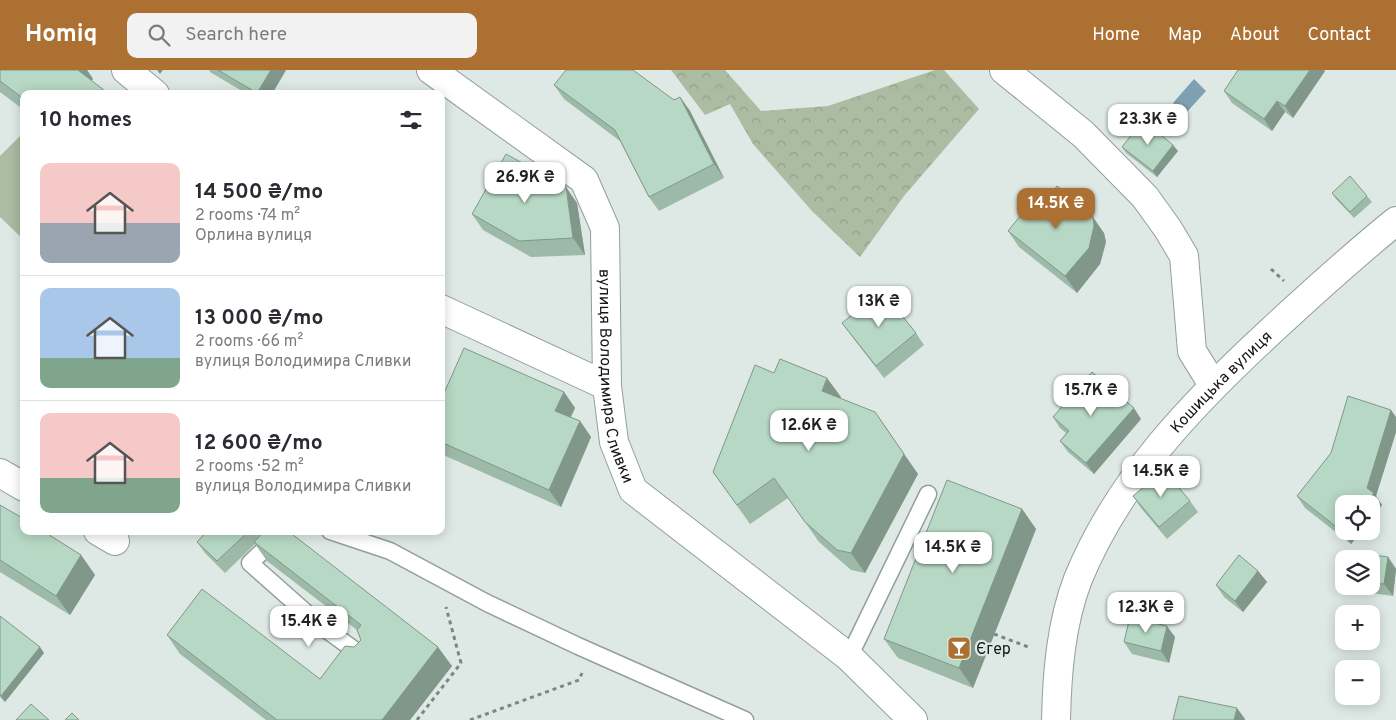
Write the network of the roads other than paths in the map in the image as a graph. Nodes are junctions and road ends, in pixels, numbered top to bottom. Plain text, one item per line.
1 (126, 70) edge
2 (431, 70) edge
3 (1004, 70) edge
4 (150, 90) edge
5 (1396, 221) edge
6 (445, 311) edge
7 (1213, 385) junction
8 (607, 386) junction
9 (0, 473) edge
10 (20, 485) edge
11 (928, 494) dead end
12 (280, 535) edge
13 (342, 535) edge
14 (364, 658) edge
15 (849, 658) junction
16 (744, 720) edge
17 (913, 720) edge
18 (1056, 720) edge

1 - 4 street
2 - 8 street, вулиця Володимира Сливки
3 - 7 street
5 - 7 street, Кошицька вулиця
6 - 8 street
7 - 18 street, Кошицька вулиця
8 - 15 street, вулиця Володимира Сливки
9 - 10 street
11 - 15 lane
12 - 14 lane
13 - 16 lane
15 - 17 street, вулиця Володимира Сливки

